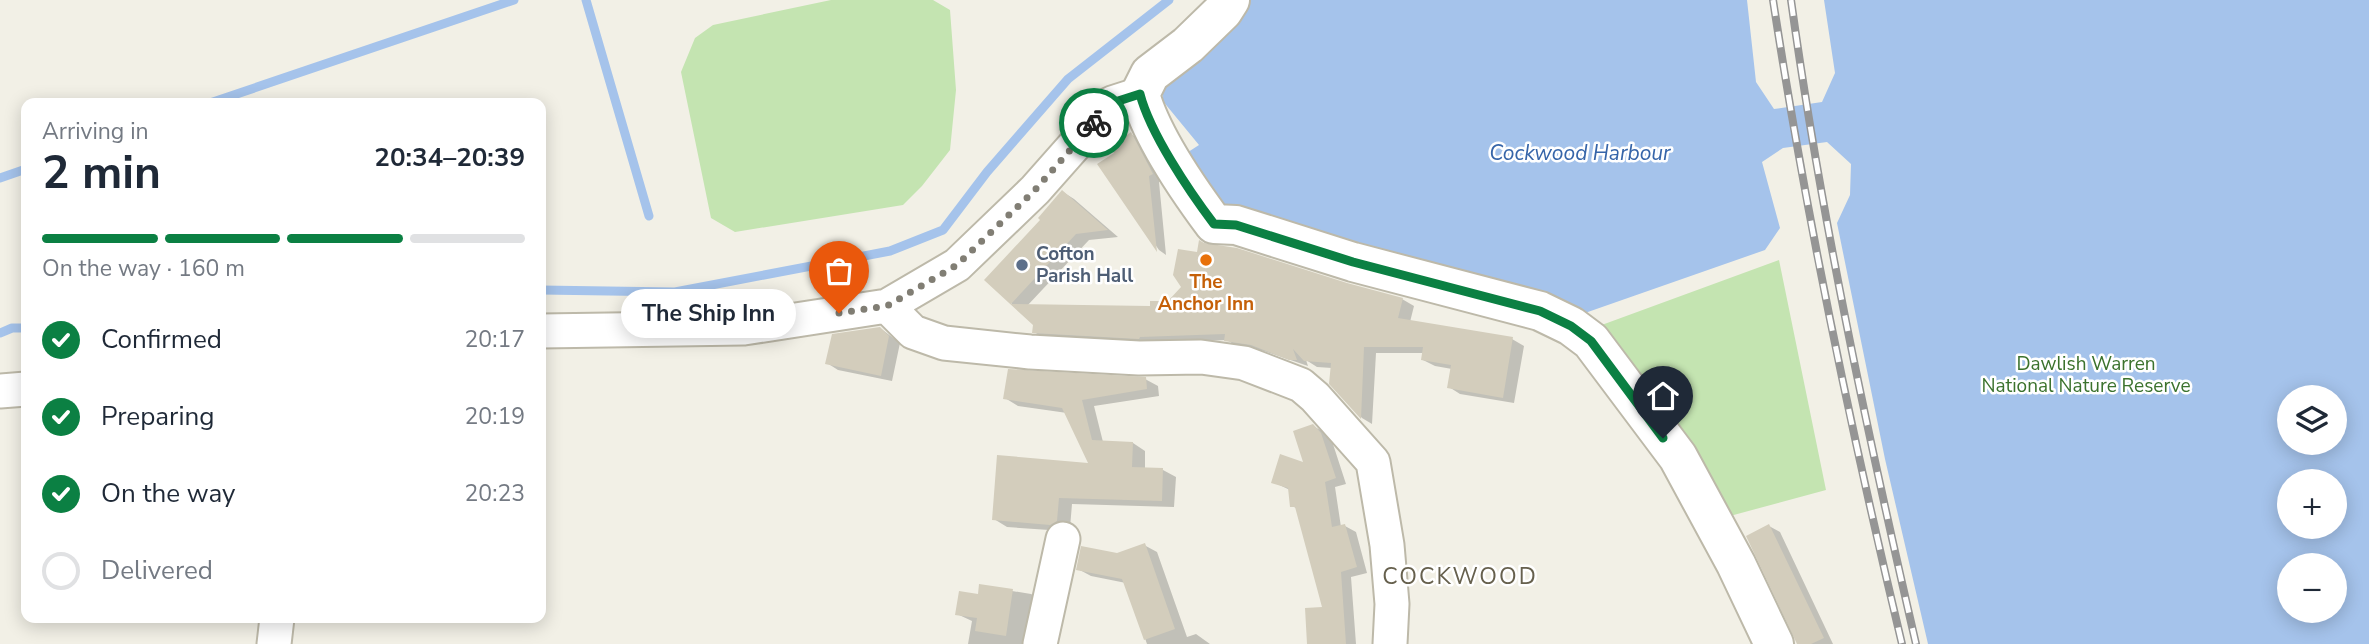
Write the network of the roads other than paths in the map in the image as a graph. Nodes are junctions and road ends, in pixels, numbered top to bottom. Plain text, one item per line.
1 (1230, 0) edge
2 (1140, 94) junction
3 (887, 306) junction
4 (546, 331) edge
5 (21, 389) edge
6 (0, 391) edge
7 (1063, 539) dead end
8 (276, 623) edge
9 (274, 644) edge
10 (1040, 644) edge
11 (1391, 644) edge
12 (1774, 644) edge

1 - 2 street
2 - 3 street
2 - 12 street
3 - 4 street
3 - 11 street
5 - 6 street
7 - 10 street
8 - 9 street

